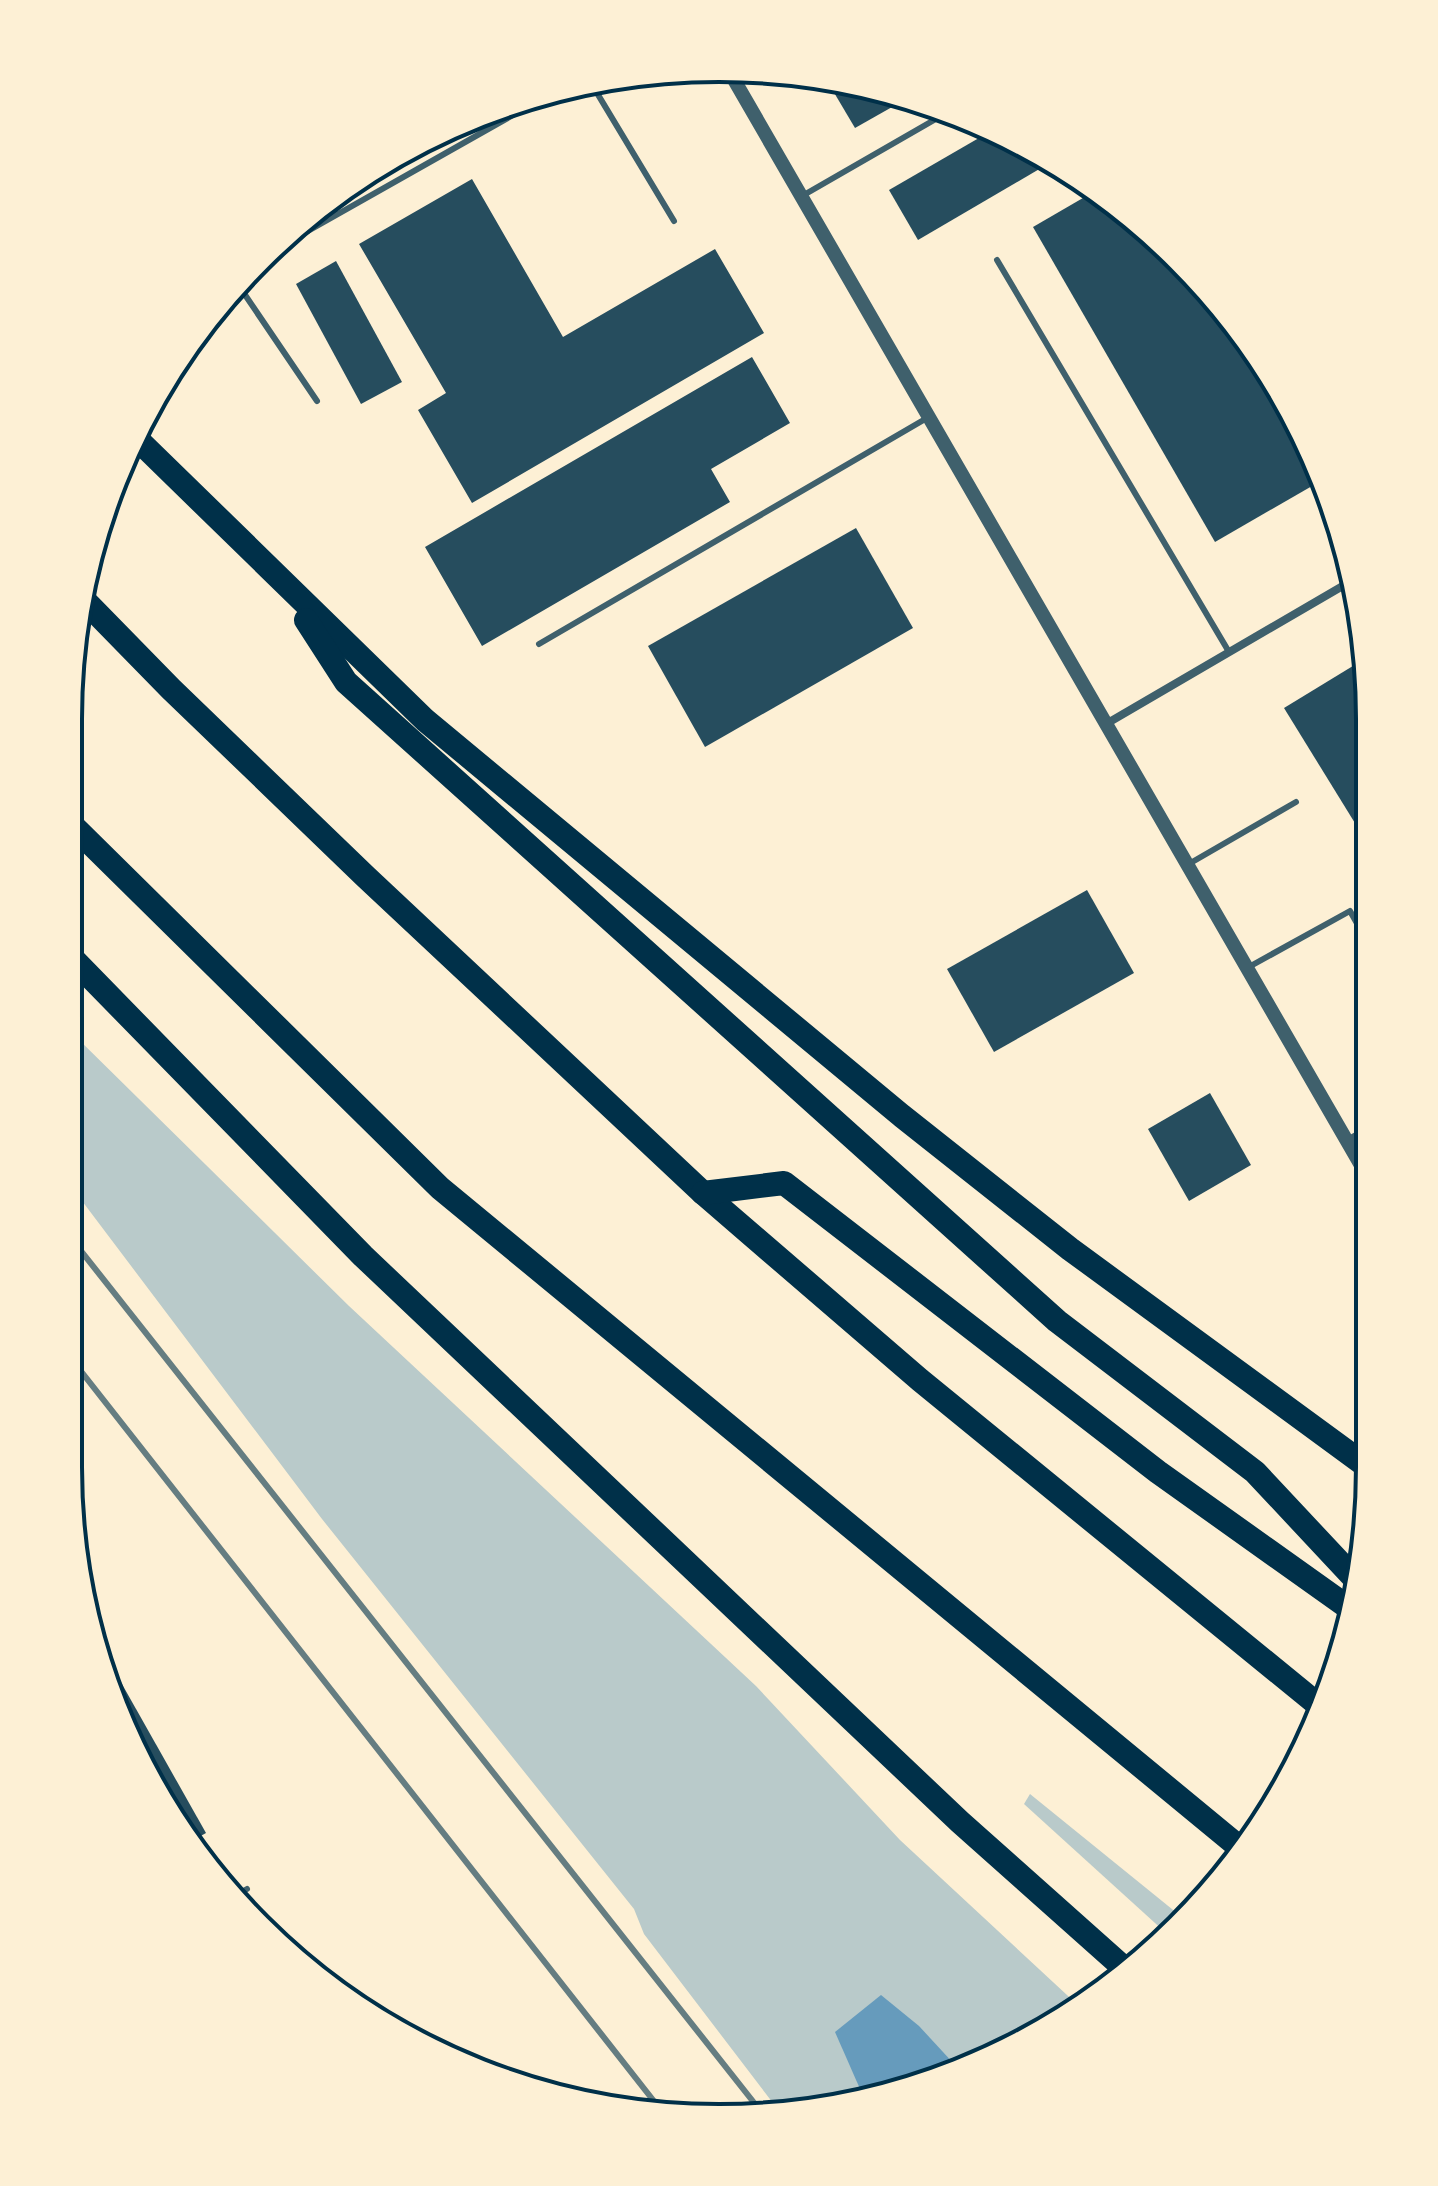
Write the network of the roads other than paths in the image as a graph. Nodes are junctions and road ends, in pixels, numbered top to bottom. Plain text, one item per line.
1 (736, 82) edge
2 (597, 94) edge
3 (504, 120) edge
4 (934, 120) edge
5 (801, 196) junction
6 (336, 213) joint
7 (322, 221) edge
8 (674, 221) dead end
9 (997, 260) dead end
10 (245, 294) edge
11 (317, 401) dead end
12 (928, 417) junction
13 (144, 446) edge
14 (1342, 586) edge
15 (286, 587) junction
16 (92, 608) edge
17 (539, 644) dead end
18 (1229, 652) junction
19 (1106, 724) junction
20 (1296, 802) dead end
21 (82, 835) edge
22 (1187, 865) junction
23 (1356, 922) edge
24 (82, 968) edge
25 (1247, 968) junction
26 (1356, 1135) edge
27 (1347, 1140) junction
28 (1356, 1156) edge
29 (703, 1193) junction
30 (1356, 1458) edge
31 (1347, 1571) edge
32 (1341, 1602) edge
33 (1312, 1700) edge
34 (1233, 1842) edge
35 (247, 1889) dead end
36 (244, 1891) edge
37 (1118, 1963) edge

1 - 5 street
2 - 8 lane
3 - 6 lane
4 - 5 lane
5 - 12 street
6 - 7 lane
9 - 18 lane
10 - 11 lane
12 - 17 lane
12 - 19 street
13 - 15 highway
14 - 18 street
15 - 30 highway
15 - 31 highway
16 - 29 highway
18 - 19 street
19 - 22 street
20 - 22 lane
21 - 34 highway
22 - 25 street
23 - 25 lane
24 - 37 highway
25 - 27 street
26 - 27 lane
27 - 28 street
29 - 32 highway
29 - 33 highway
35 - 36 lane

